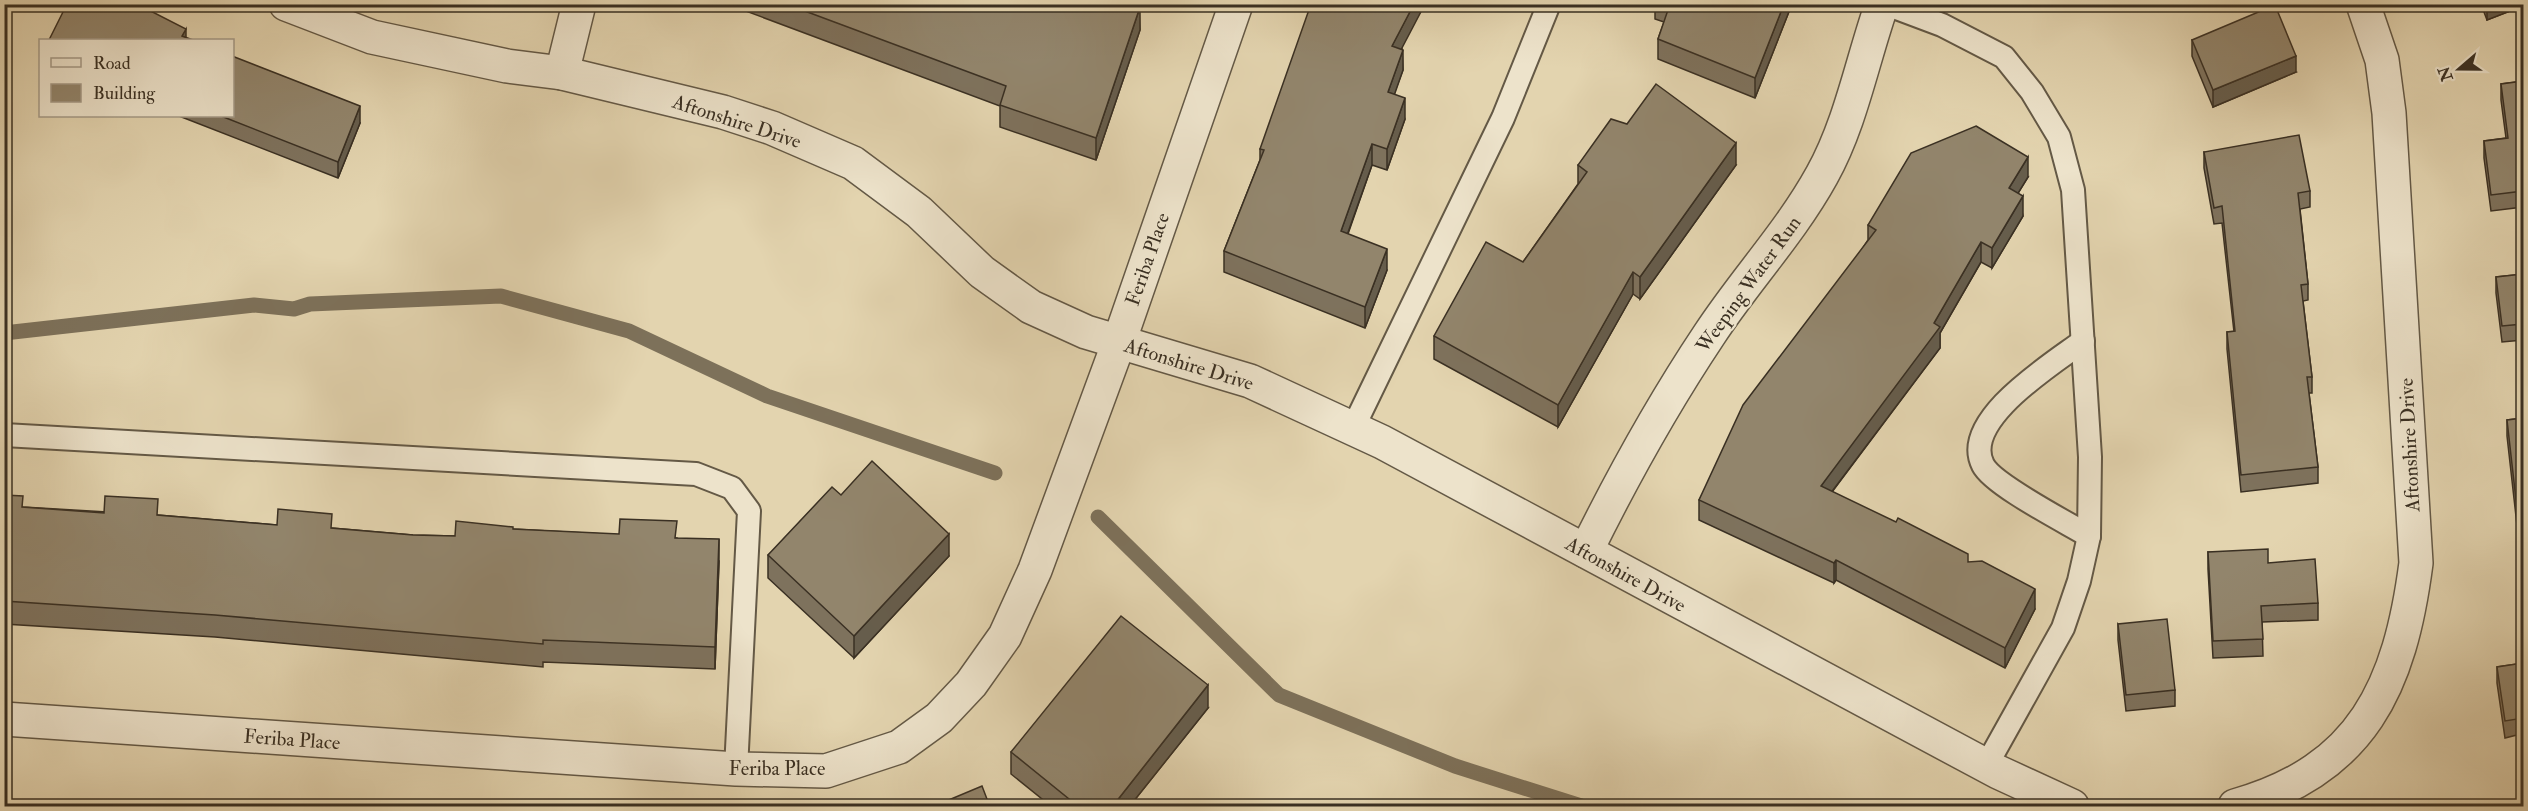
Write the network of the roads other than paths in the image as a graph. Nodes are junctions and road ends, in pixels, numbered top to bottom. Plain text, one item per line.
1 (579, 4) edge
2 (1236, 4) edge
3 (1549, 4) edge
4 (1884, 4) edge
5 (2363, 4) edge
6 (291, 5) edge
7 (562, 73) junction
8 (2083, 341) junction
9 (1119, 342) junction
10 (1353, 428) junction
11 (4, 435) edge
12 (2089, 536) junction
13 (1586, 551) junction
14 (4, 719) edge
15 (1986, 766) junction
16 (736, 769) junction
17 (2072, 807) edge
18 (2235, 807) edge

1 - 7 street
2 - 9 street, Feriba Place
3 - 10 lane
4 - 8 lane
4 - 13 street, Weeping Water Run
5 - 18 street, Aftonshire Drive
6 - 7 street, Aftonshire Drive
7 - 9 street, Aftonshire Drive
8 - 12 lane
8 - 12 lane
9 - 10 street, Aftonshire Drive
9 - 16 street, Feriba Place
10 - 13 street, Aftonshire Drive
11 - 16 lane
12 - 15 lane
13 - 15 street, Aftonshire Drive
14 - 16 street, Feriba Place
15 - 17 street, Aftonshire Drive

